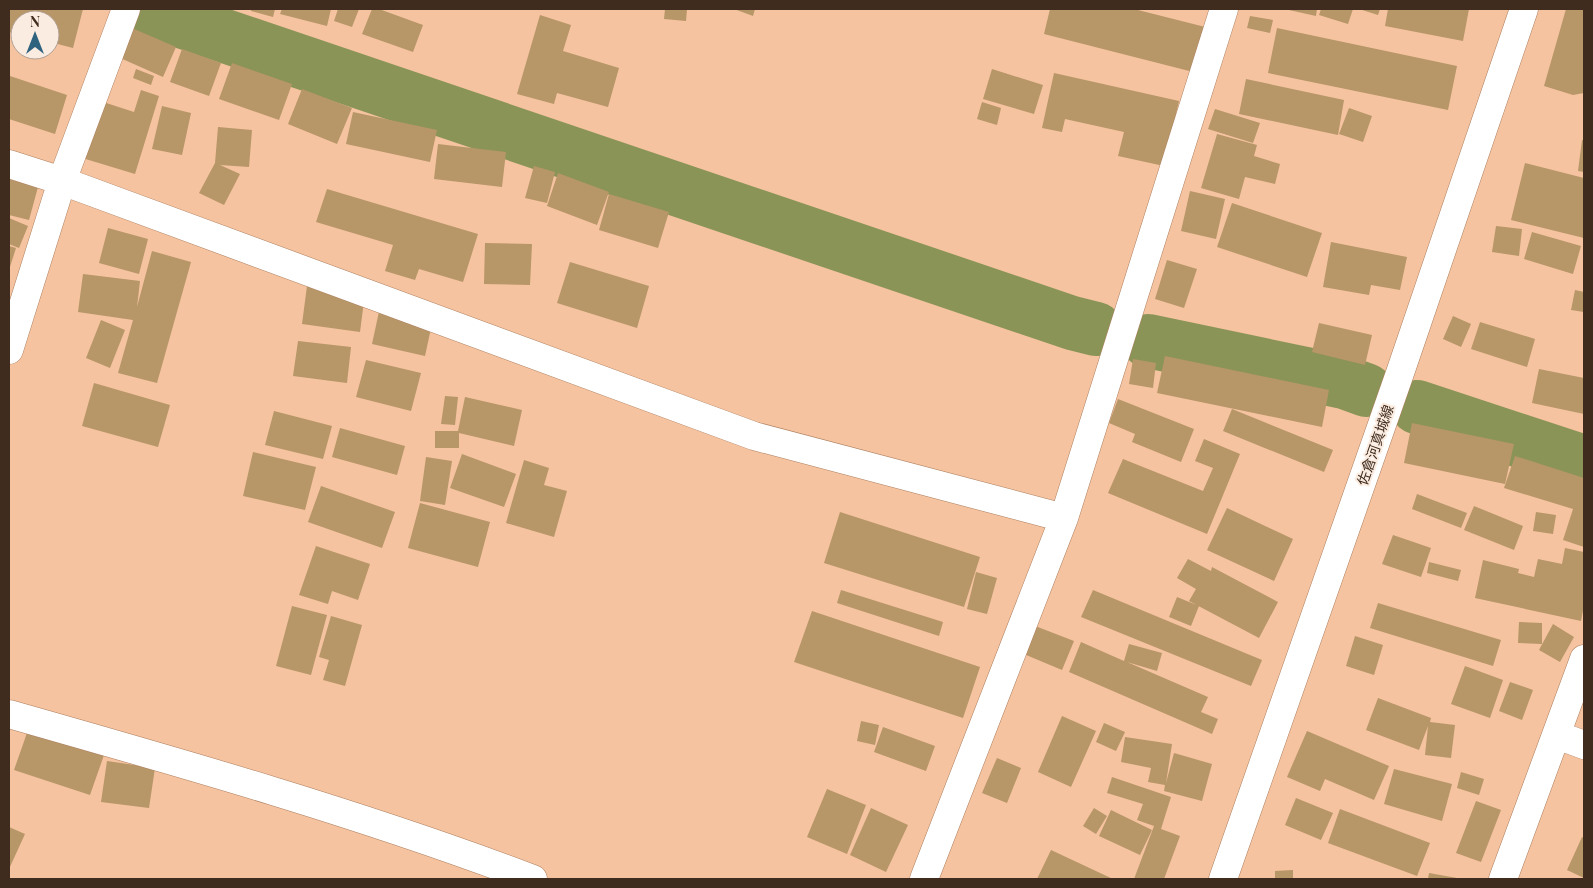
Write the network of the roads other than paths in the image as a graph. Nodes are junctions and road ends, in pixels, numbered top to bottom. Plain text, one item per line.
1 (126, 9) edge
2 (1224, 9) edge
3 (1524, 9) edge
4 (9, 164) edge
5 (62, 181) junction
6 (9, 350) edge
7 (1064, 518) junction
8 (1584, 659) edge
9 (9, 714) edge
10 (1557, 735) junction
11 (1584, 745) edge
12 (532, 879) edge
13 (924, 879) edge
14 (1223, 879) edge
15 (1504, 879) edge

1 - 5 street
2 - 7 street
3 - 14 street, 佐倉河真城線
4 - 5 street
5 - 6 street
5 - 7 street
7 - 13 street
8 - 10 street
9 - 12 street
10 - 11 street
10 - 15 street

